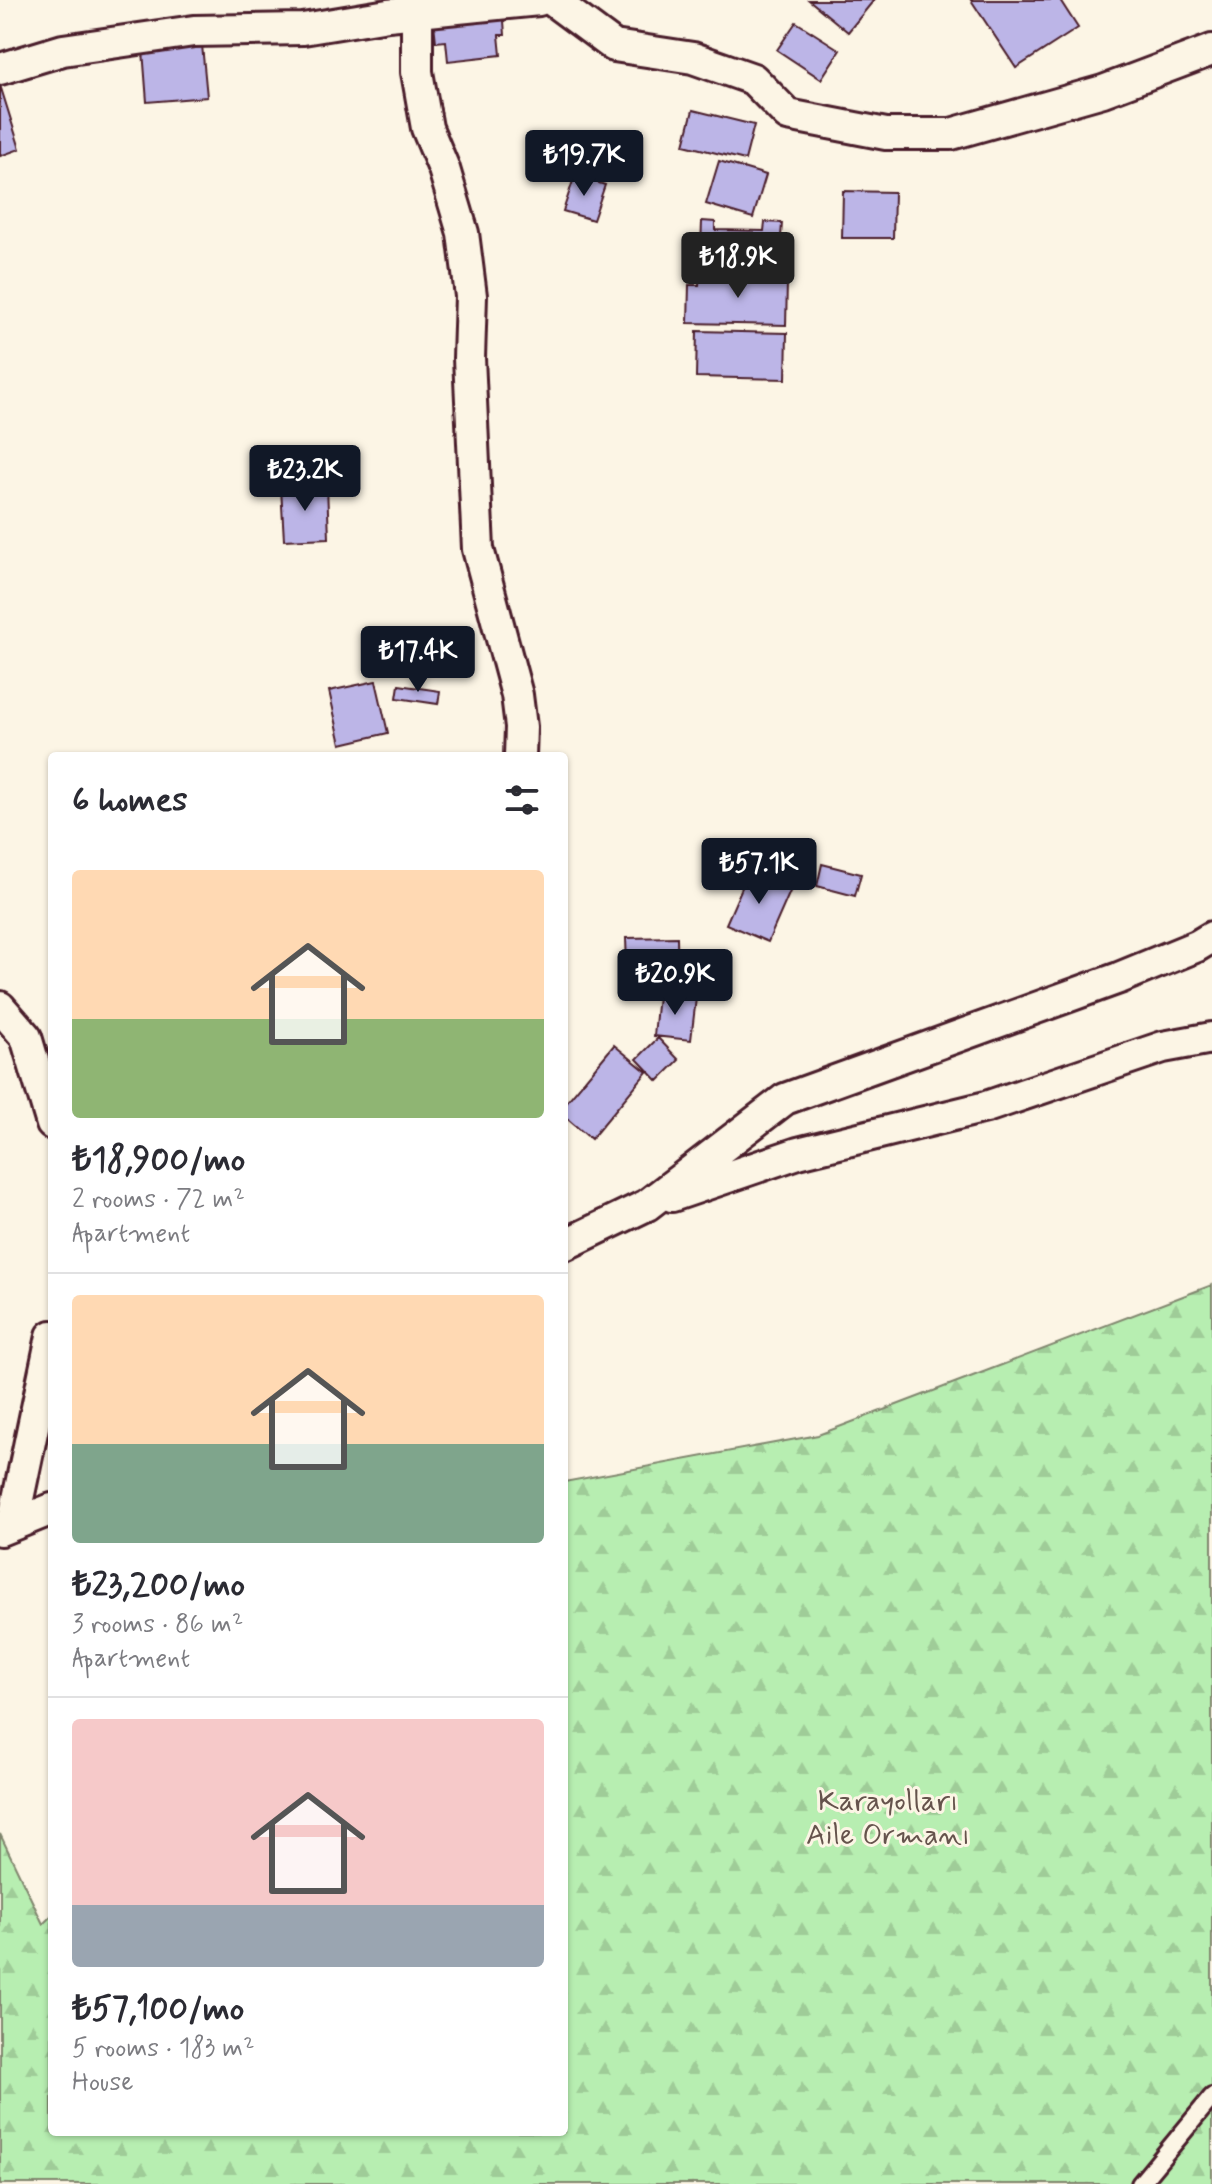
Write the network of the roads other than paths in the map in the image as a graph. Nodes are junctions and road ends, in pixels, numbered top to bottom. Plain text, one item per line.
1 (539, 0) edge
2 (552, 0) edge
3 (417, 12) junction
4 (1212, 50) edge
5 (0, 69) edge
6 (520, 752) edge
7 (1212, 937) edge
8 (0, 1007) edge
9 (1212, 1038) edge
10 (48, 1111) edge
11 (647, 1205) junction
12 (568, 1243) edge
13 (48, 1353) edge
14 (48, 1510) edge
15 (6, 1526) edge
16 (1212, 2097) edge
17 (1140, 2184) edge

1 - 3 street
2 - 4 street
3 - 5 street
3 - 6 street
7 - 11 street
8 - 10 street
9 - 11 street
11 - 12 street
13 - 15 street
14 - 15 street
16 - 17 lane

